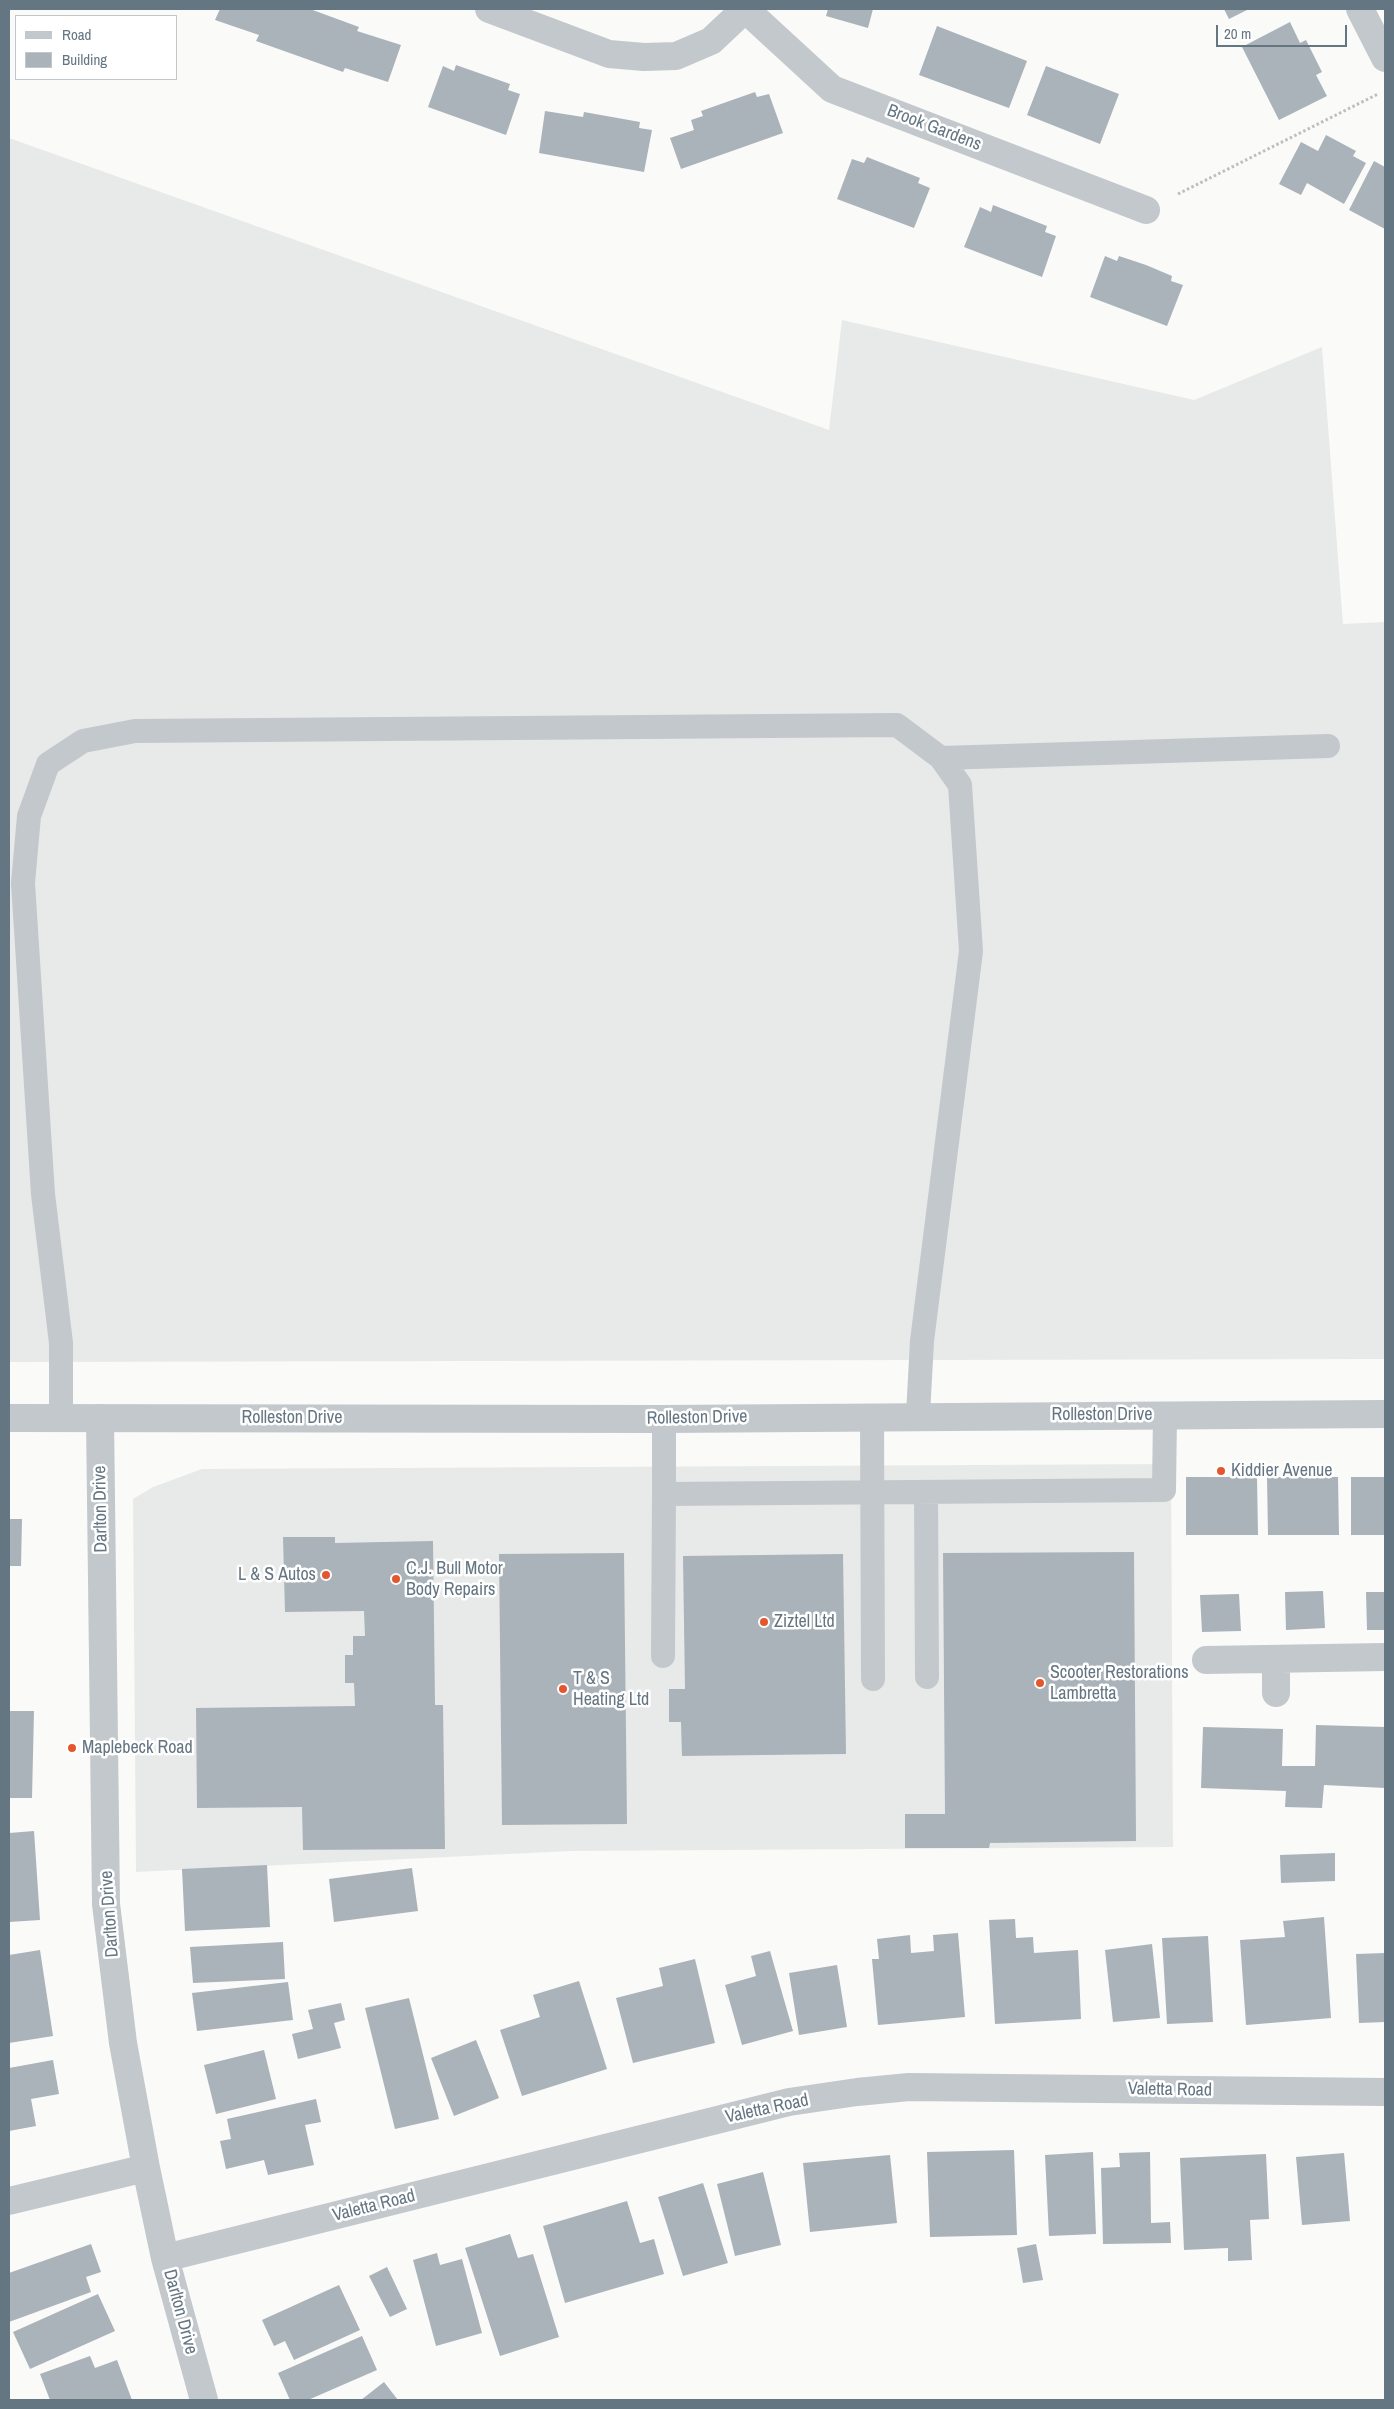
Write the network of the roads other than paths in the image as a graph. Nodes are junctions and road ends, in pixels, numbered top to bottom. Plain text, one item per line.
1 (488, 9) edge
2 (745, 9) edge
3 (1360, 9) edge
4 (1385, 58) edge
5 (1146, 210) road end
6 (1328, 746) dead end
7 (941, 758) junction
8 (1165, 1414) junction
9 (1385, 1414) edge
10 (872, 1416) junction
11 (918, 1416) junction
12 (9, 1418) edge
13 (62, 1418) junction
14 (100, 1418) junction
15 (664, 1418) junction
16 (872, 1492) junction
17 (926, 1492) junction
18 (664, 1494) junction
19 (663, 1656) dead end
20 (1385, 1657) edge
21 (1276, 1659) junction
22 (1206, 1660) dead end
23 (927, 1677) dead end
24 (872, 1679) dead end
25 (1276, 1693) dead end
26 (1385, 2092) edge
27 (146, 2168) junction
28 (9, 2201) edge
29 (165, 2258) junction
30 (204, 2400) edge

1 - 2 street
2 - 5 street, Brook Gardens
3 - 4 street
6 - 7 lane
7 - 11 lane
7 - 13 lane
8 - 9 street, Rolleston Drive
8 - 11 street, Rolleston Drive
8 - 17 lane
10 - 11 street, Rolleston Drive
10 - 15 street, Rolleston Drive
10 - 16 lane
12 - 13 street, Rolleston Drive
13 - 14 street, Rolleston Drive
14 - 15 street, Rolleston Drive
14 - 27 street, Darlton Drive
15 - 18 lane
16 - 17 lane
16 - 18 lane
16 - 24 lane
17 - 23 lane
18 - 19 lane
20 - 21 street
21 - 22 street
21 - 25 street
26 - 29 street, Valetta Road
27 - 28 street
27 - 29 street, Darlton Drive
29 - 30 street, Darlton Drive

